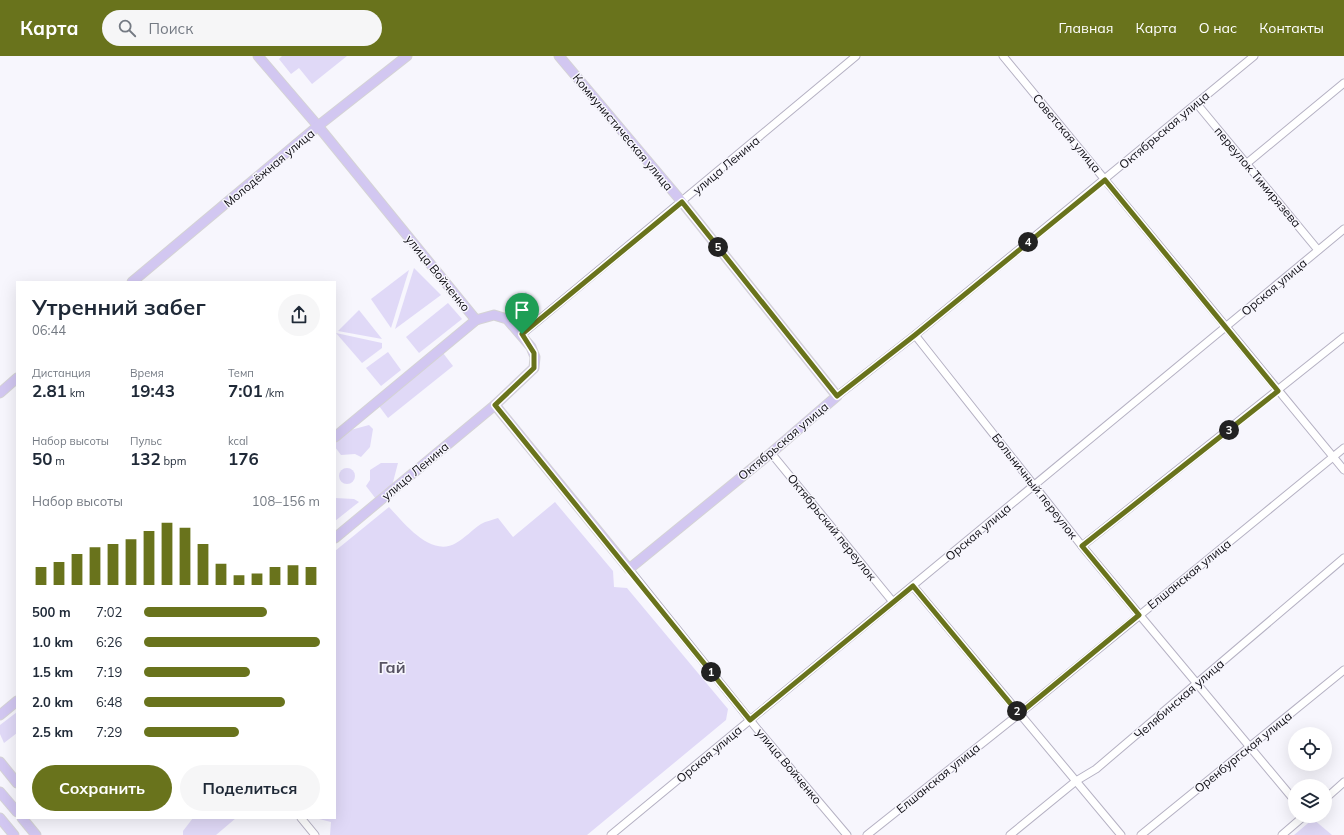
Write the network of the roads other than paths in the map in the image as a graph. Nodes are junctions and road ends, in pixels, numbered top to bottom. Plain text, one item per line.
1 (258, 56) edge
2 (407, 56) edge
3 (559, 56) edge
4 (856, 56) edge
5 (1002, 56) edge
6 (1254, 56) edge
7 (1344, 83) edge
8 (1197, 104) junction
9 (318, 126) junction
10 (1246, 164) junction
11 (1105, 180) junction
12 (682, 202) junction
13 (1344, 229) edge
14 (1318, 250) junction
15 (133, 281) edge
16 (476, 320) junction
17 (1227, 326) junction
18 (522, 334) junction
19 (915, 335) junction
20 (1344, 337) edge
21 (16, 379) edge
22 (1278, 391) junction
23 (0, 392) edge
24 (837, 396) junction
25 (495, 405) junction
26 (336, 436) edge
27 (1344, 448) edge
28 (771, 452) junction
29 (1333, 457) junction
30 (1344, 470) edge
31 (1034, 485) junction
32 (336, 537) edge
33 (1082, 546) junction
34 (1344, 558) edge
35 (629, 569) junction
36 (913, 586) junction
37 (893, 602) junction
38 (1139, 615) junction
39 (1344, 670) edge
40 (1195, 684) junction
41 (16, 702) edge
42 (1019, 714) junction
43 (0, 715) edge
44 (750, 720) junction
45 (1250, 746) junction
46 (0, 762) edge
47 (16, 781) edge
48 (1076, 781) junction
49 (1344, 782) edge
50 (0, 792) edge
51 (1288, 792) edge
52 (1332, 793) edge
53 (16, 811) edge
54 (0, 818) edge
55 (23, 819) edge
56 (302, 819) edge
57 (1296, 823) edge
58 (14, 835) edge
59 (36, 835) edge
60 (315, 835) edge
61 (611, 835) edge
62 (847, 835) edge
63 (867, 835) edge
64 (1010, 835) edge
65 (1121, 835) edge
66 (1141, 835) edge
67 (1282, 835) edge

1 - 9 main road, улица Войченко
2 - 9 main road, Молодёжная улица
3 - 12 main road, Коммунистическая улица
4 - 12 street, улица Ленина
5 - 11 street, Советская улица
6 - 8 street, Октябрьская улица
7 - 10 street
8 - 10 street, переулок Тимирязева
8 - 11 street, Октябрьская улица
9 - 15 main road, Молодёжная улица
9 - 16 main road, улица Войченко
10 - 14 street, переулок Тимирязева
11 - 17 street, Советская улица
11 - 19 street, Октябрьская улица
12 - 18 street, улица Ленина
12 - 24 main road, Коммунистическая улица
13 - 14 street, Орская улица
14 - 17 street, Орская улица
16 - 18 main road, улица Войченко
16 - 26 main road
17 - 22 street, Советская улица
17 - 31 street, Орская улица
18 - 25 main road, улица Войченко
19 - 24 street, Октябрьская улица
19 - 31 street, Больничный переулок
20 - 22 street
21 - 23 main road
22 - 29 street, Советская улица
22 - 33 street
24 - 28 main road, Октябрьская улица
25 - 32 main road, улица Ленина
25 - 35 main road, улица Войченко
27 - 29 street, Елшанская улица
28 - 35 main road, Октябрьская улица
28 - 37 street, Октябрьский переулок
29 - 30 street, Советская улица
29 - 38 street, Елшанская улица
31 - 33 street, Больничный переулок
31 - 36 street, Орская улица
33 - 38 street, Больничный переулок
34 - 40 street, Челябинская улица
35 - 44 street, улица Войченко
36 - 37 street, Орская улица
36 - 42 street
37 - 44 street, Орская улица
38 - 40 street, Больничный переулок
38 - 42 street, Елшанская улица
39 - 45 street, Оренбургская улица
40 - 45 street, Больничный переулок
40 - 48 street, Челябинская улица
41 - 43 main road
42 - 48 street
42 - 63 street, Елшанская улица
44 - 61 street, Орская улица
44 - 62 street, улица Войченко
45 - 51 street, Больничный переулок
45 - 66 street, Оренбургская улица
46 - 47 main road
48 - 64 street, Челябинская улица
48 - 65 street
49 - 52 street
50 - 53 main road
54 - 58 main road
55 - 59 main road
56 - 60 street
57 - 67 street

